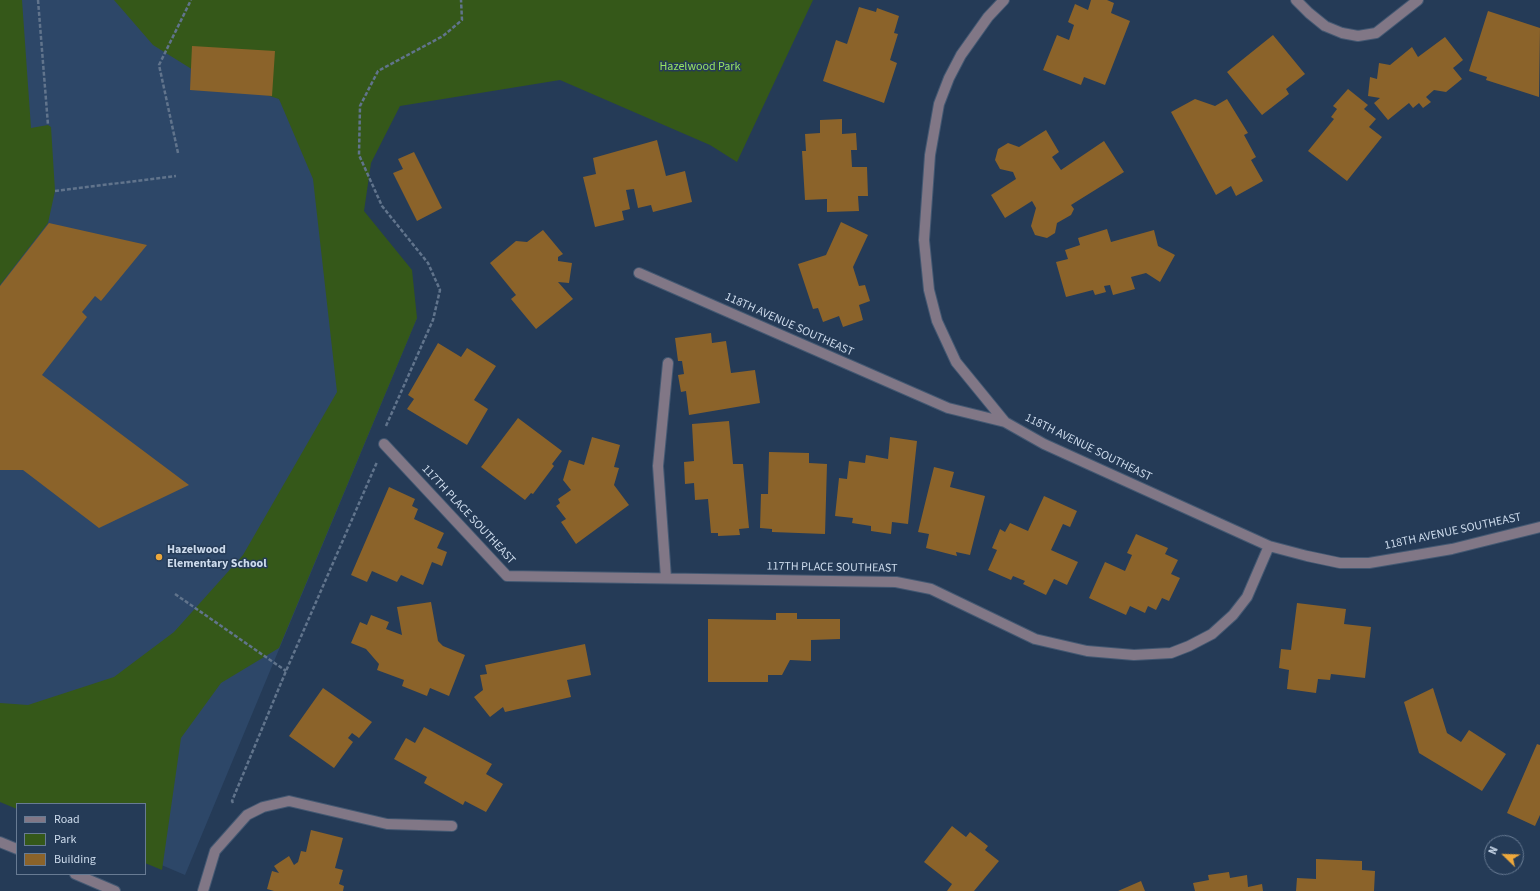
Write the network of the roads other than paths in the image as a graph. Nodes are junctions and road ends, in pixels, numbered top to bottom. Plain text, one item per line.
1 (1004, 0) edge
2 (1296, 0) edge
3 (1418, 0) edge
4 (638, 273) dead end
5 (668, 363) dead end
6 (1005, 422) junction
7 (384, 444) road end
8 (1540, 527) edge
9 (1269, 546) junction
10 (666, 578) junction
11 (452, 826) dead end
12 (0, 842) edge
13 (16, 849) edge
14 (77, 875) edge
15 (115, 891) edge
16 (203, 891) edge

1 - 6 street
2 - 3 street
4 - 6 street, 118TH AVENUE SOUTHEAST
5 - 10 street
6 - 9 street, 118TH AVENUE SOUTHEAST
7 - 10 street, 117TH PLACE SOUTHEAST
8 - 9 street, 118TH AVENUE SOUTHEAST
9 - 10 street, 117TH PLACE SOUTHEAST
11 - 16 street
12 - 13 street
14 - 15 street

